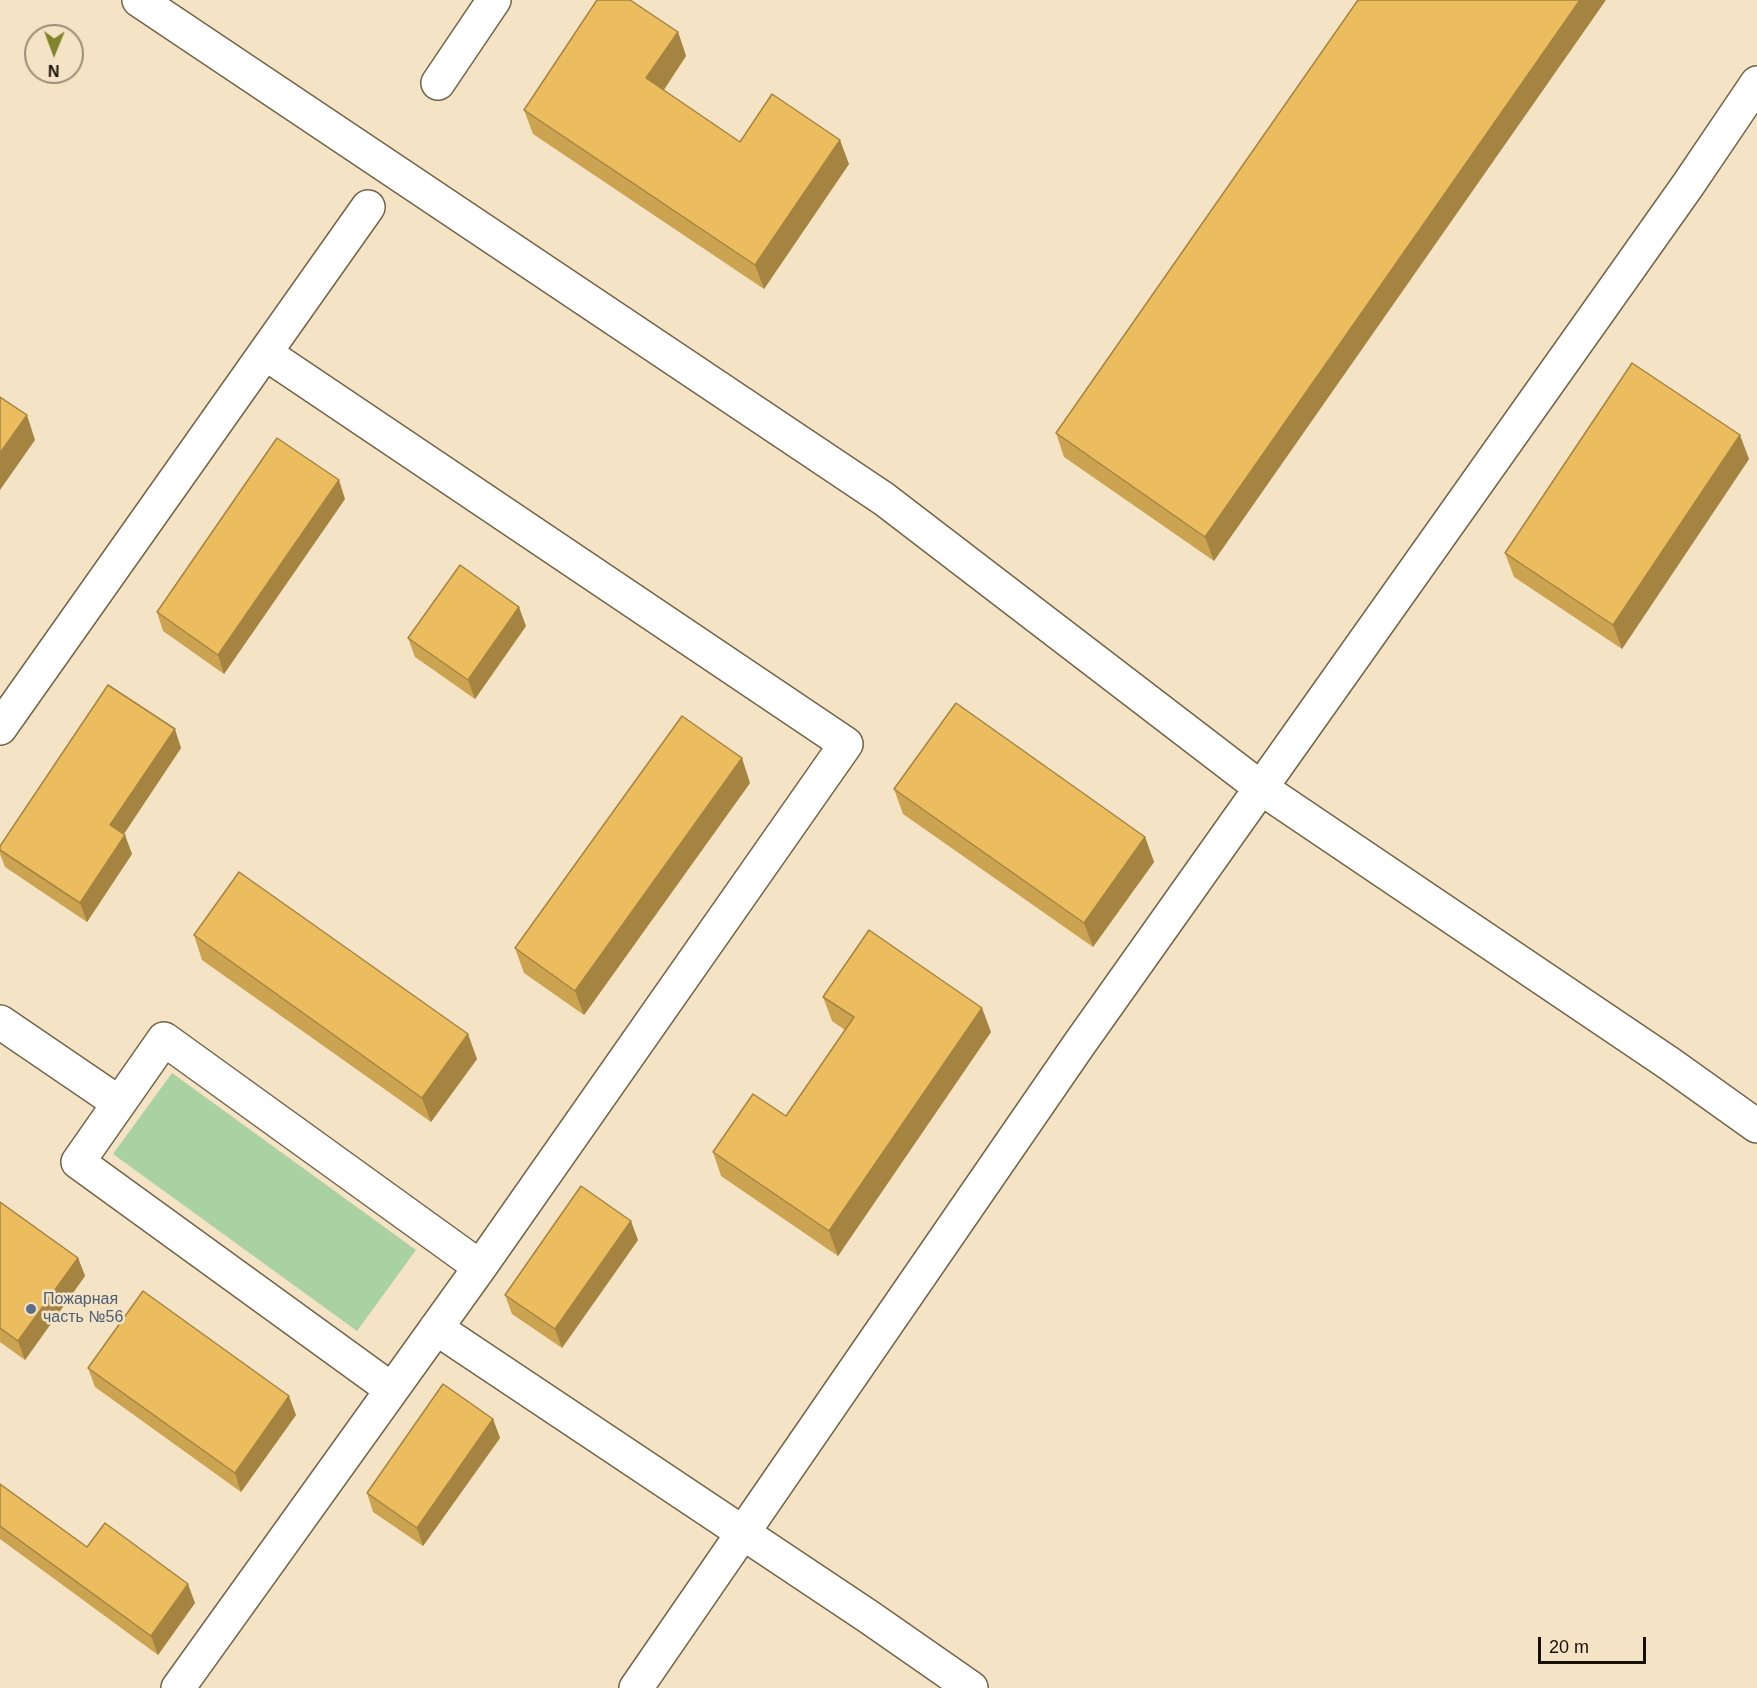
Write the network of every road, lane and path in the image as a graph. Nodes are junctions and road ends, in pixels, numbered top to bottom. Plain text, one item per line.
1 (140, 0) edge
2 (494, 0) edge
3 (438, 83) dead end
4 (1757, 83) edge
5 (368, 207) dead end
6 (265, 353) junction
7 (0, 728) edge
8 (1261, 788) junction
9 (0, 1022) edge
10 (119, 1103) junction
11 (1757, 1126) edge
12 (480, 1267) junction
13 (436, 1328) junction
14 (391, 1389) junction
15 (744, 1533) junction
16 (178, 1688) edge
17 (636, 1688) edge
18 (971, 1688) edge

1 - 8 lane
2 - 3 lane
4 - 8 lane
5 - 6 lane
6 - 7 lane
6 - 12 lane
8 - 11 lane
8 - 15 lane
9 - 10 lane
10 - 12 lane
10 - 14 lane
12 - 13 lane
13 - 14 lane
13 - 15 lane
14 - 16 lane
15 - 17 lane
15 - 18 lane

